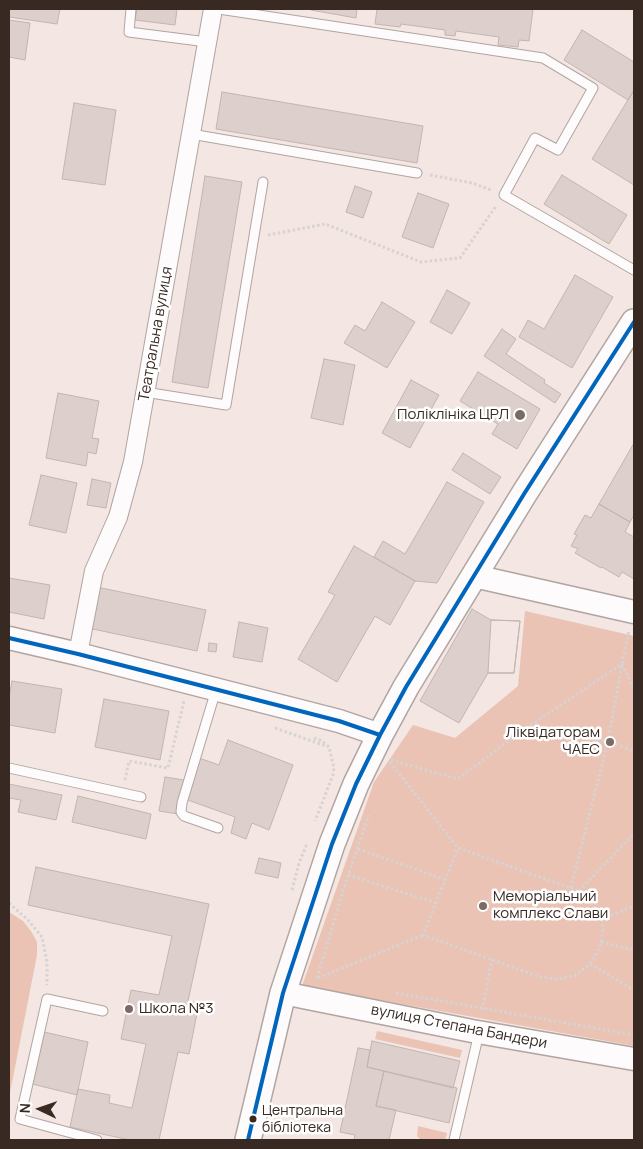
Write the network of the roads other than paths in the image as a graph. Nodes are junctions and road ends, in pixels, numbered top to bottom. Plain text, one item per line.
1 (132, 9) edge
2 (212, 9) edge
3 (218, 9) edge
4 (207, 42) junction
5 (191, 134) junction
6 (417, 173) road end
7 (263, 182) dead end
8 (634, 270) edge
9 (634, 322) edge
10 (145, 392) junction
11 (474, 576) junction
12 (632, 621) edge
13 (9, 640) edge
14 (78, 654) junction
15 (216, 689) junction
16 (380, 735) junction
17 (9, 768) edge
18 (141, 797) dead end
19 (218, 828) dead end
20 (283, 994) junction
21 (103, 1011) dead end
22 (479, 1033) junction
23 (634, 1059) edge
24 (97, 1140) edge
25 (248, 1140) edge
26 (454, 1140) edge

1 - 4 lane
2 - 4 street, Театральна вулиця
3 - 8 lane
4 - 5 street, Театральна вулиця
5 - 6 lane
5 - 10 street, Театральна вулиця
7 - 10 lane
9 - 11 main road
10 - 14 street, Театральна вулиця
11 - 12 street
11 - 16 main road
13 - 14 street
14 - 15 street
15 - 16 street
15 - 19 lane
16 - 20 main road
17 - 18 lane
20 - 22 street, вулиця Степана Бандери
20 - 25 main road
21 - 24 lane
22 - 23 street, вулиця Степана Бандери
22 - 26 lane

